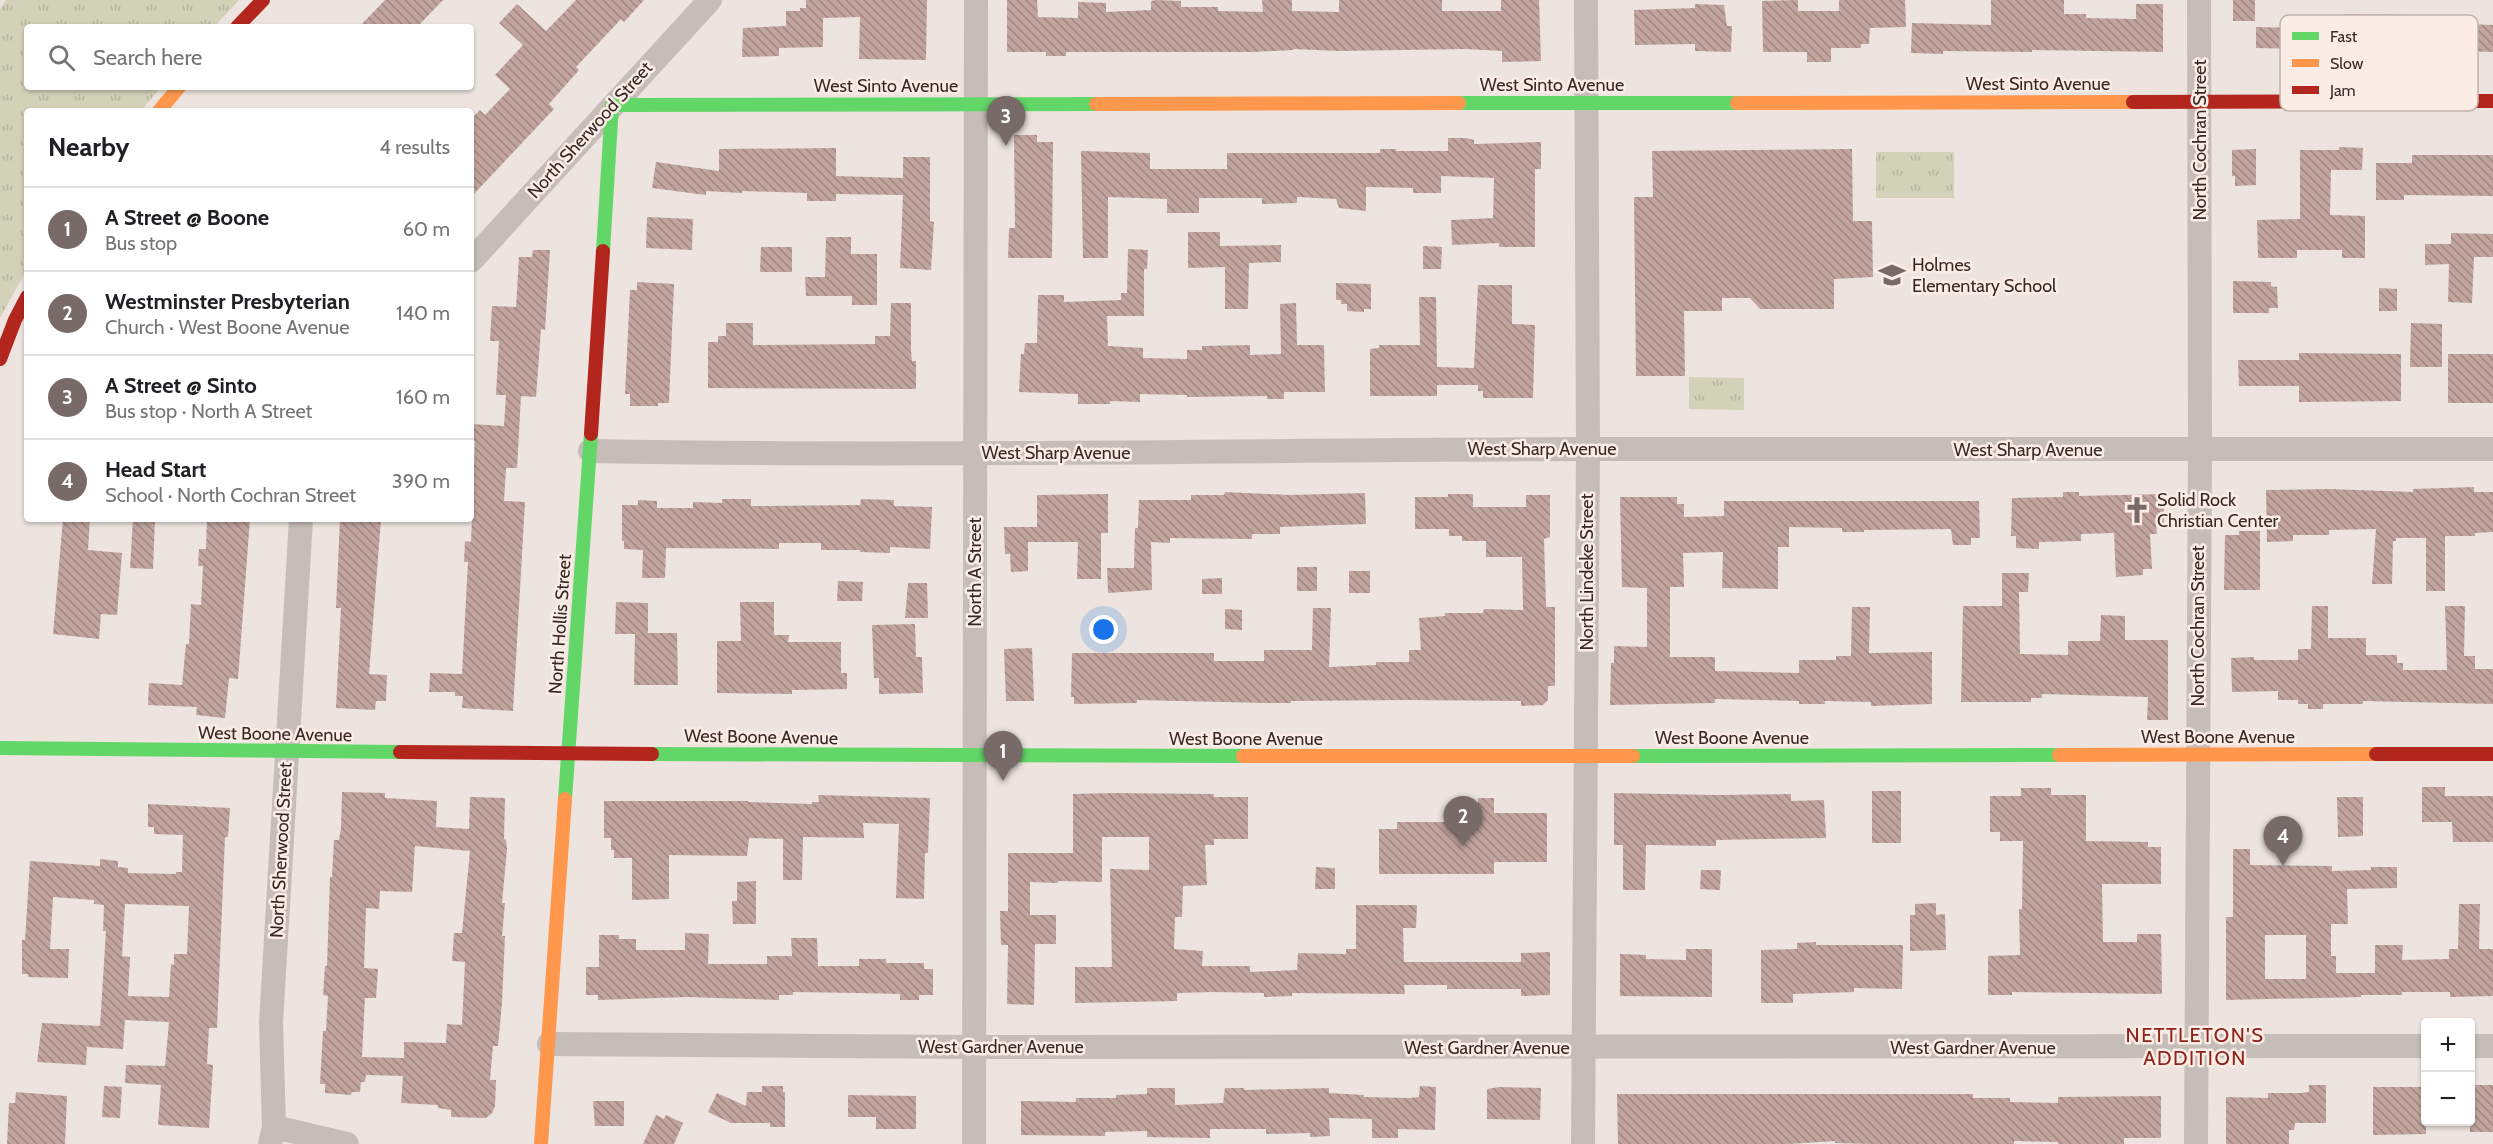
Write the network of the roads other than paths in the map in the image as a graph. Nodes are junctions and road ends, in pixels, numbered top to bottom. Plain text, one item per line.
1 (263, 0) edge
2 (710, 0) edge
3 (976, 0) edge
4 (1586, 0) edge
5 (2199, 0) edge
6 (240, 24) edge
7 (176, 90) edge
8 (2478, 101) edge
9 (2493, 101) edge
10 (2200, 102) junction
11 (2280, 102) edge
12 (1586, 103) junction
13 (975, 104) junction
14 (612, 105) junction
15 (162, 108) edge
16 (474, 258) edge
17 (21, 323) edge
18 (0, 359) edge
19 (1588, 449) junction
20 (2493, 449) edge
21 (590, 451) junction
22 (2200, 451) junction
23 (975, 453) junction
24 (301, 522) edge
25 (0, 748) edge
26 (287, 752) junction
27 (569, 753) junction
28 (2493, 754) edge
29 (1586, 756) junction
30 (2198, 756) junction
31 (975, 757) junction
32 (549, 1044) junction
33 (2421, 1046) edge
34 (2475, 1046) edge
35 (2493, 1046) edge
36 (974, 1047) junction
37 (1583, 1048) junction
38 (2196, 1048) junction
39 (272, 1135) edge
40 (347, 1144) edge
41 (541, 1144) edge
42 (974, 1144) edge
43 (1583, 1144) edge
44 (2196, 1144) edge

1 - 6 street
2 - 14 street, North Sherwood Street
3 - 13 street, North A Street
4 - 12 street, North Lindeke Street
5 - 10 street, North Cochran Street
7 - 15 street
8 - 9 street, West Sinto Avenue
10 - 11 street, West Sinto Avenue
10 - 12 street, West Sinto Avenue
10 - 22 street, North Cochran Street
12 - 13 street, West Sinto Avenue
12 - 19 street, North Lindeke Street
13 - 14 street, West Sinto Avenue
13 - 23 street, North A Street
14 - 16 street, North Sherwood Street
14 - 21 street, North Hollis Street
17 - 18 street
19 - 22 street, West Sharp Avenue
19 - 23 street, West Sharp Avenue
19 - 29 street, North Lindeke Street
20 - 22 street, West Sharp Avenue
21 - 23 street, West Sharp Avenue
21 - 27 street, North Hollis Street
22 - 30 street, North Cochran Street
23 - 31 street, North A Street
24 - 26 street, North Sherwood Street
25 - 26 street, West Boone Avenue
26 - 27 street, West Boone Avenue
26 - 39 street, North Sherwood Street
27 - 31 street, West Boone Avenue
27 - 32 street, North Hollis Street
28 - 30 street, West Boone Avenue
29 - 30 street, West Boone Avenue
29 - 31 street, West Boone Avenue
29 - 37 street, North Lindeke Street
30 - 38 street, North Cochran Street
31 - 36 street, North A Street
32 - 36 street, West Gardner Avenue
32 - 41 street, North Hollis Street
33 - 38 street, West Gardner Avenue
34 - 35 street
36 - 37 street, West Gardner Avenue
36 - 42 street, North A Street
37 - 38 street, West Gardner Avenue
37 - 43 street, North Lindeke Street
38 - 44 street, North Cochran Street
39 - 40 street

